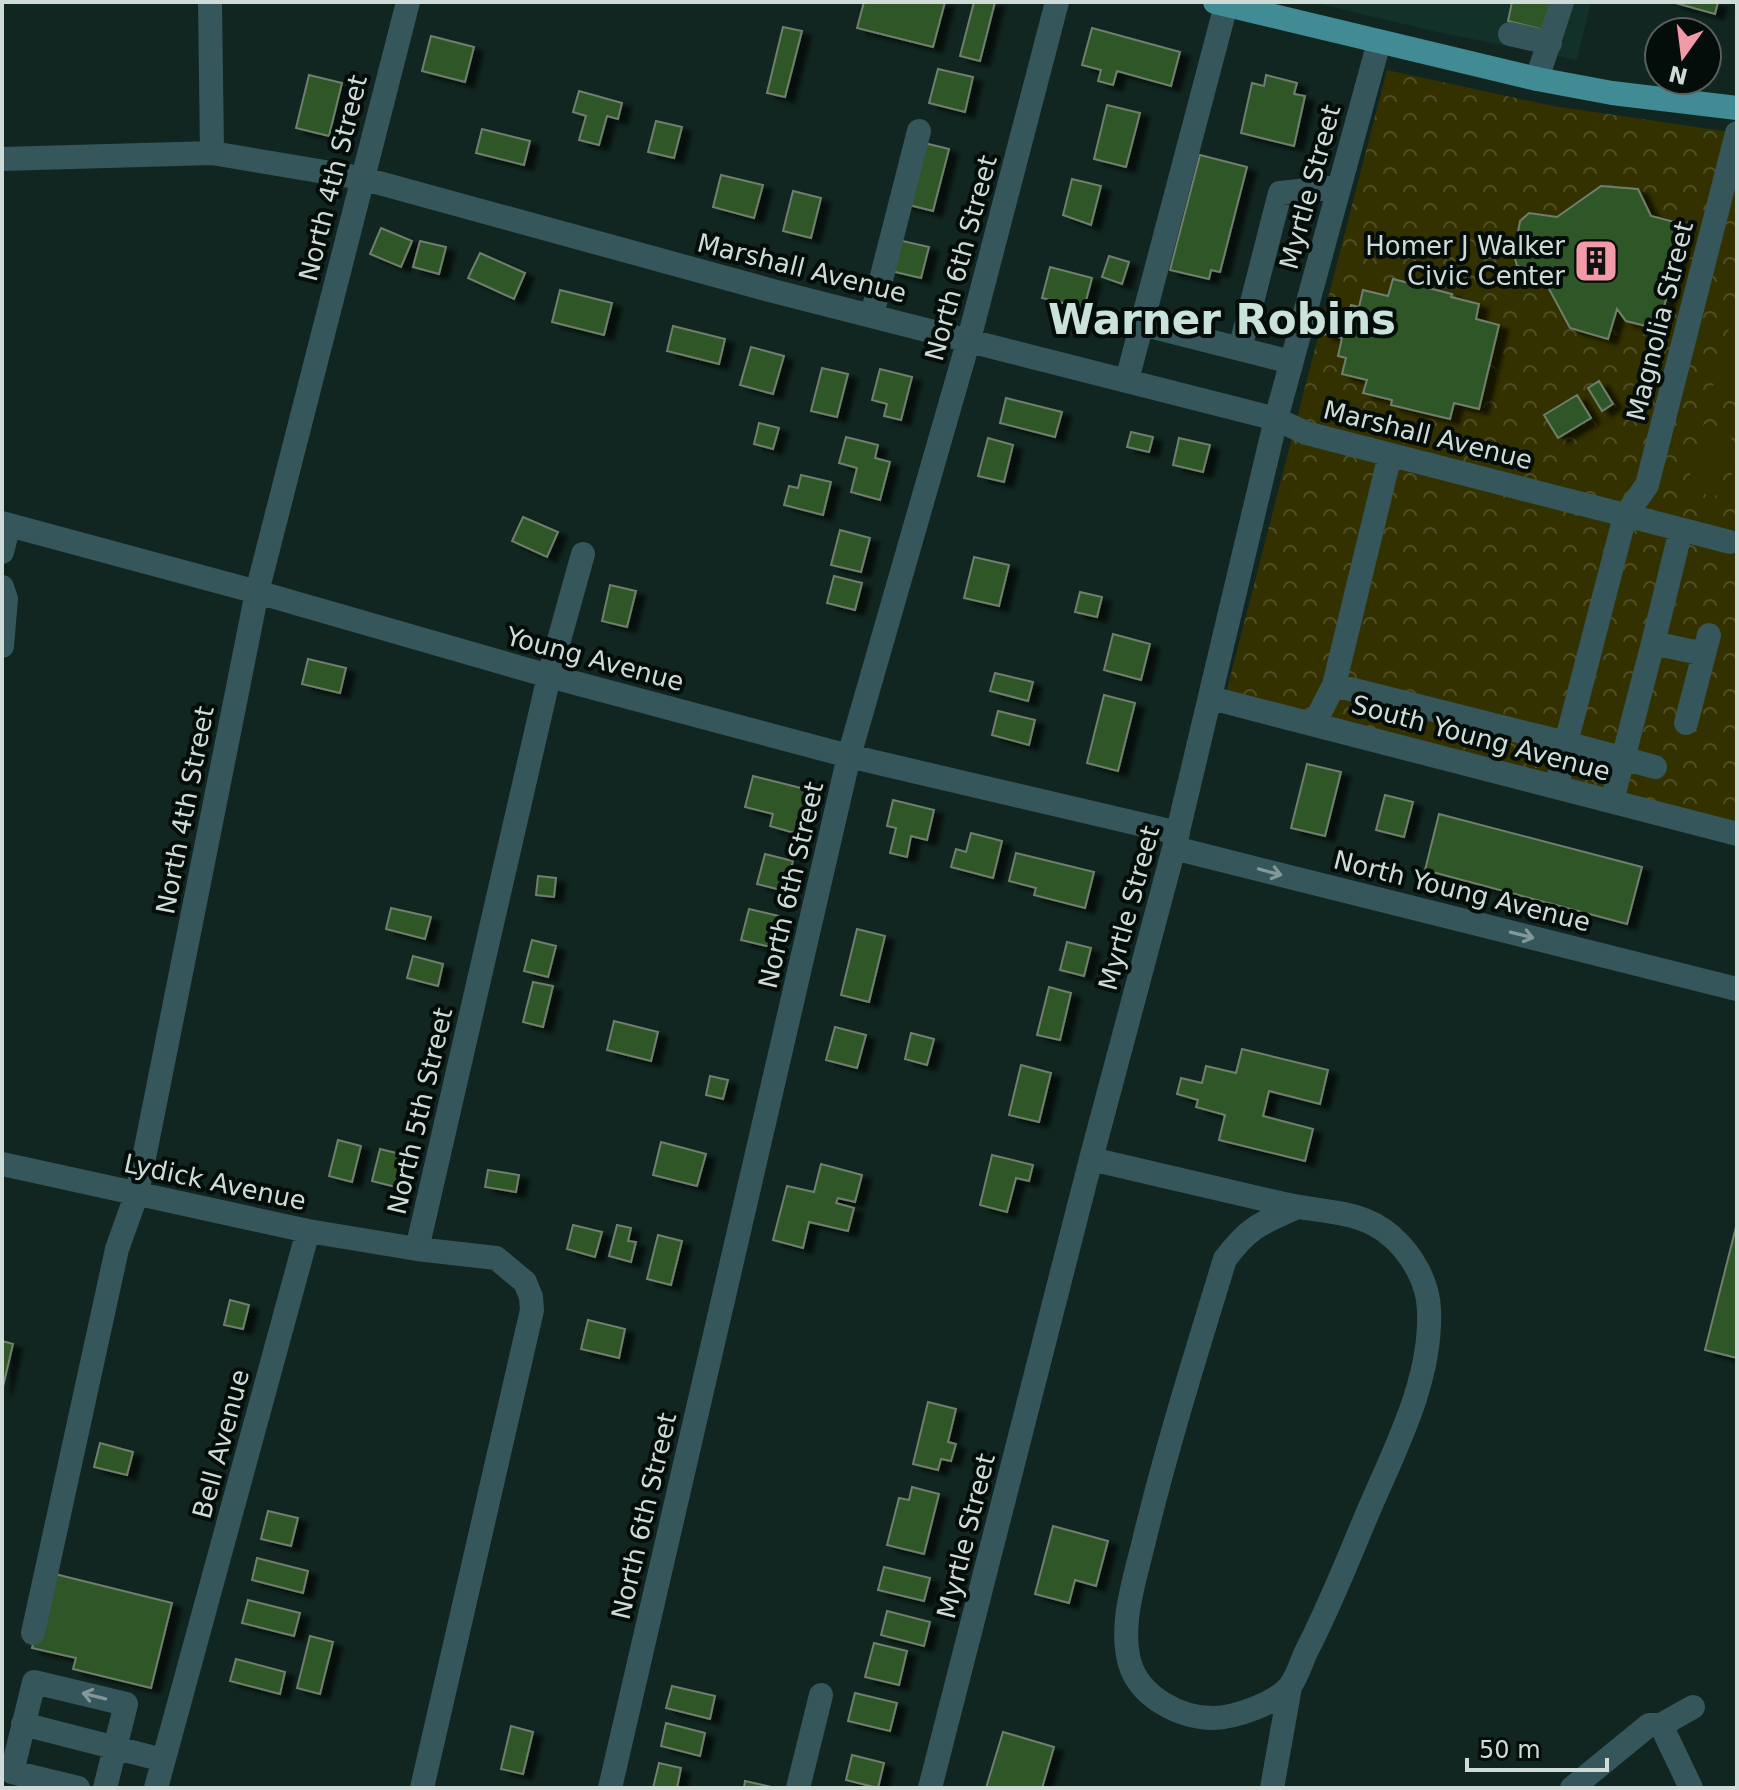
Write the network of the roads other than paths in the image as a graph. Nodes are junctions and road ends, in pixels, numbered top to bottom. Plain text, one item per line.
1 (210, 2) edge
2 (408, 2) edge
3 (1057, 2) edge
4 (1562, 2) edge
5 (1220, 3) edge
6 (1510, 34) dead end
7 (1379, 42) junction
8 (1550, 43) junction
9 (1537, 79) junction
10 (1737, 108) edge
11 (919, 131) dead end
12 (1737, 133) edge
13 (212, 153) junction
14 (2, 159) edge
15 (361, 178) junction
16 (1339, 187) junction
17 (872, 315) junction
18 (1142, 324) junction
19 (969, 339) junction
20 (1240, 349) junction
21 (1291, 362) junction
22 (1127, 380) junction
23 (1276, 419) junction
24 (1390, 455) junction
25 (1625, 516) junction
26 (6, 524) edge
27 (1681, 530) junction
28 (1730, 542) dead end
29 (2, 552) edge
30 (583, 554) dead end
31 (2, 587) edge
32 (257, 592) junction
33 (1653, 643) junction
34 (2, 646) edge
35 (549, 676) junction
36 (1334, 685) junction
37 (1211, 698) junction
38 (1686, 723) dead end
39 (1314, 724) junction
40 (1566, 743) junction
41 (849, 756) junction
42 (1623, 759) junction
43 (1655, 767) dead end
44 (1557, 787) junction
45 (1612, 801) junction
46 (1737, 834) edge
47 (1176, 840) junction
48 (1737, 989) edge
49 (1091, 1159) junction
50 (2, 1164) edge
51 (137, 1193) junction
52 (1297, 1207) junction
53 (308, 1231) junction
54 (417, 1249) junction
55 (33, 1633) dead end
56 (1290, 1687) junction
57 (821, 1695) dead end
58 (1693, 1707) dead end
59 (23, 1724) junction
60 (1661, 1725) junction
61 (115, 1748) junction
62 (163, 1760) junction
63 (10, 1780) edge
64 (78, 1788) edge
65 (105, 1788) edge
66 (156, 1788) edge
67 (422, 1788) edge
68 (610, 1788) edge
69 (798, 1788) edge
70 (930, 1788) edge
71 (1272, 1788) edge
72 (1572, 1788) edge
73 (1691, 1788) edge

1 - 13 street
2 - 15 street, North 4th Street
3 - 19 street, North 6th Street
4 - 8 street
5 - 7 main road
5 - 18 street
6 - 8 street
7 - 9 main road
7 - 16 street, Myrtle Street
8 - 9 street
9 - 10 main road
11 - 17 street
12 - 25 street, Magnolia Street
13 - 14 street, Marshall Avenue
13 - 15 street, Marshall Avenue
15 - 17 street, Marshall Avenue
15 - 32 street, North 4th Street
16 - 20 street
16 - 21 street, Myrtle Street
17 - 19 street, Marshall Avenue
18 - 20 street
18 - 22 street
19 - 22 street, Marshall Avenue
19 - 41 street, North 6th Street
20 - 21 street
21 - 23 street, Myrtle Street
22 - 23 street, Marshall Avenue
23 - 24 street, Marshall Avenue
23 - 37 street, Myrtle Street
24 - 25 street, Marshall Avenue
24 - 36 street
25 - 27 street, Marshall Avenue
25 - 40 street, Magnolia Street
26 - 29 street
26 - 32 street, Young Avenue
27 - 28 street, Marshall Avenue
27 - 33 street
30 - 35 street, North 5th Street
31 - 34 street
32 - 35 street, Young Avenue
32 - 51 street, North 4th Street
33 - 38 street
33 - 42 street
35 - 41 street, Young Avenue
35 - 54 street, North 5th Street
36 - 39 street
36 - 40 street
37 - 39 street, South Young Avenue
37 - 47 street, Myrtle Street
39 - 44 street, South Young Avenue
40 - 42 street
40 - 44 street, Magnolia Street
41 - 47 street, Young Avenue
41 - 68 street, North 6th Street
42 - 43 street
42 - 45 street
44 - 45 street, South Young Avenue
45 - 46 street, South Young Avenue
47 -> 48 street, North Young Avenue
47 - 49 street, Myrtle Street
49 - 52 street
49 - 70 street, Myrtle Street
50 - 51 street, Lydick Avenue
51 - 53 street, Lydick Avenue
51 - 55 street, North 4th Street
52 - 56 street
52 - 56 street
53 - 54 street, Lydick Avenue
53 - 62 street, Bell Avenue
54 - 67 street, North 5th Street
56 - 71 street
57 - 69 street
58 - 60 street
59 - 61 street
61 -> 59 street
59 - 63 street
60 - 72 street
60 - 73 street
61 - 62 street
61 - 65 street
62 - 66 street, Bell Avenue
63 - 64 street

